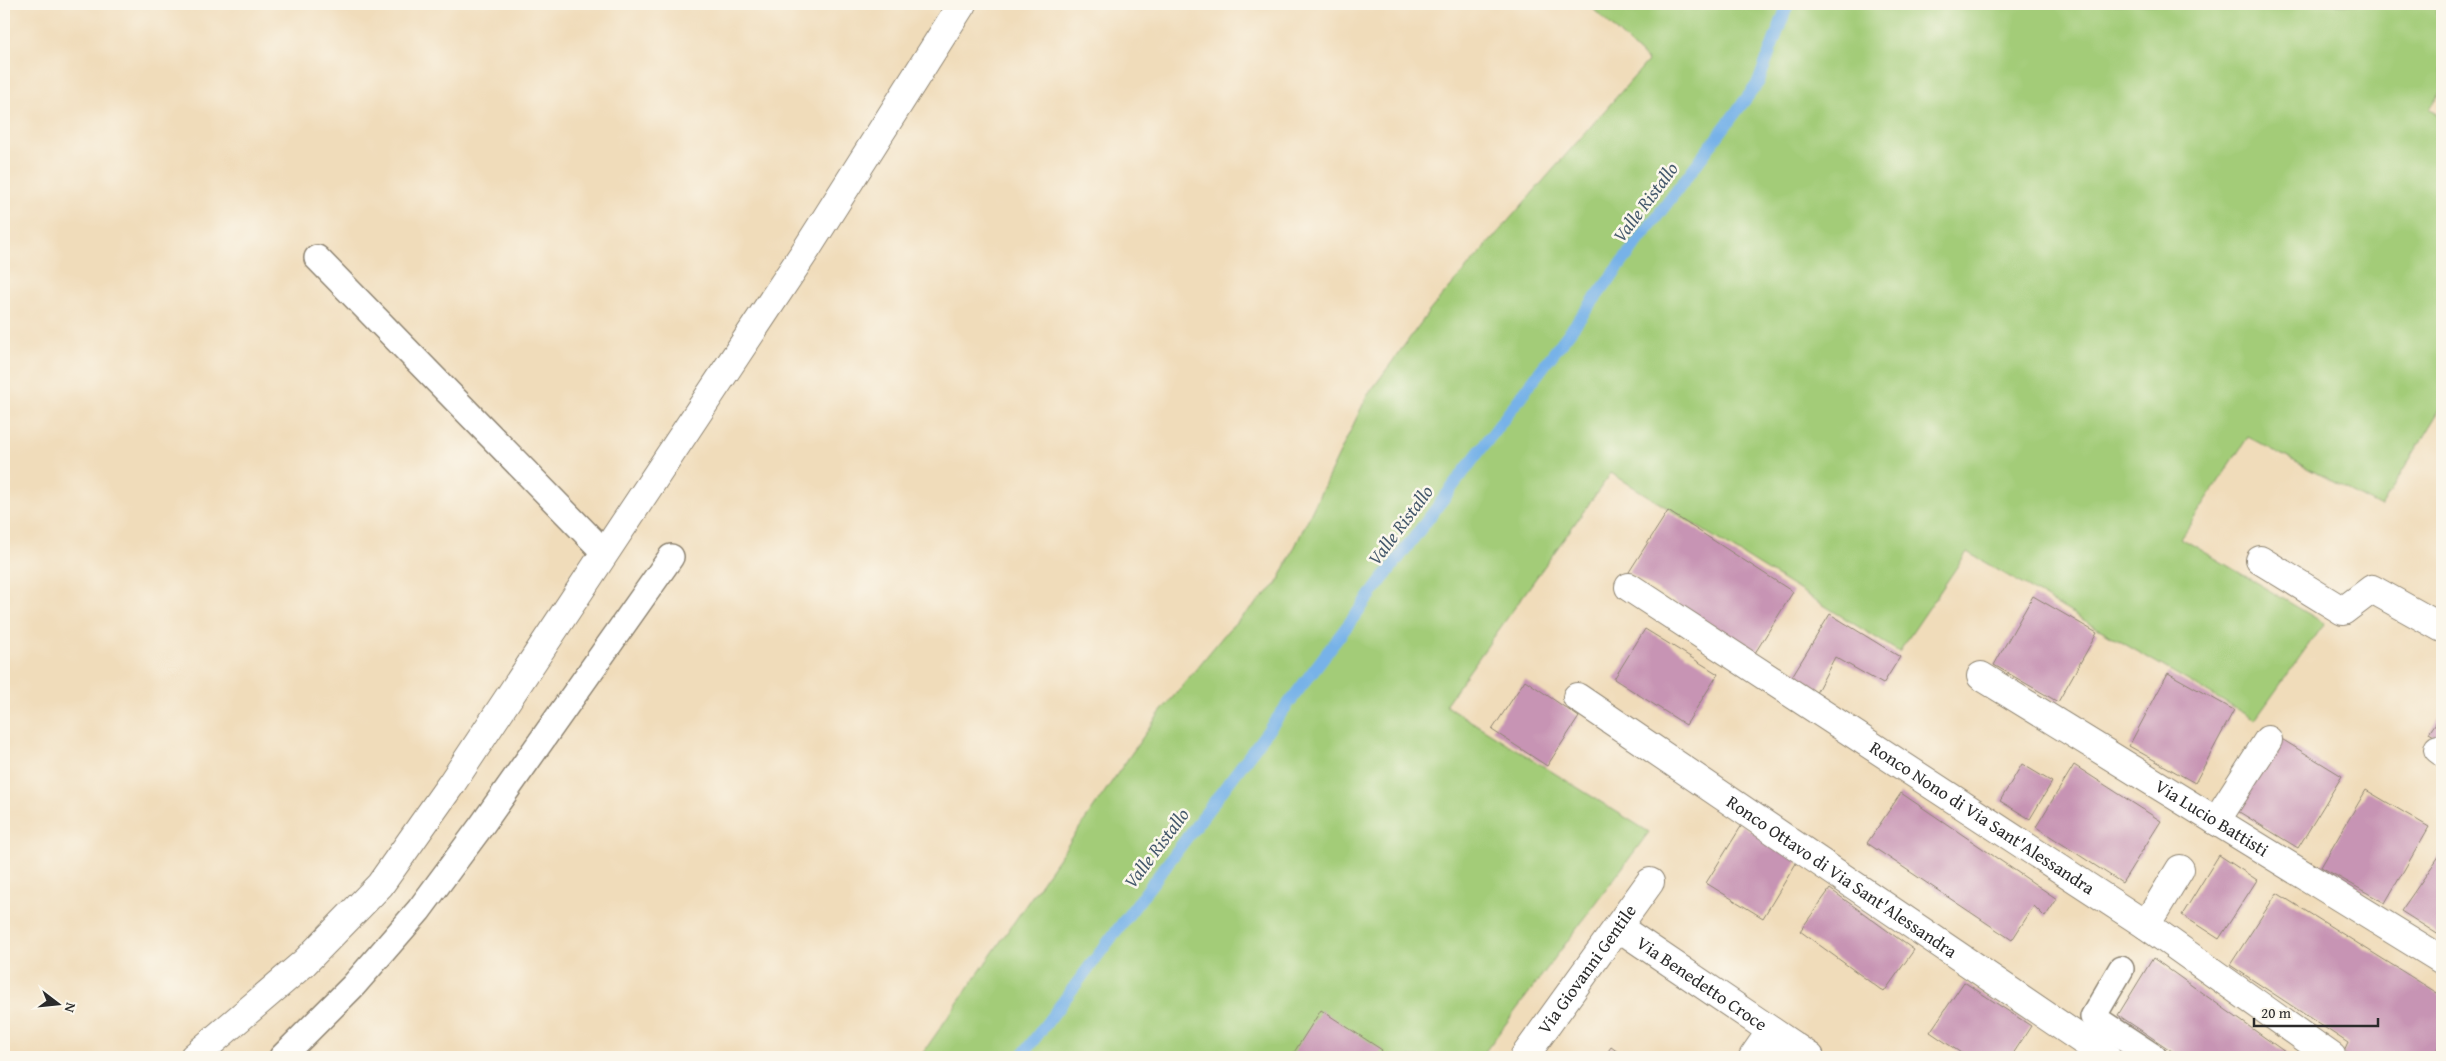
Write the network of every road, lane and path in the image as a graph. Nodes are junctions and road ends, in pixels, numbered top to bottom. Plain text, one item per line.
1 (962, 4) edge
2 (317, 258) dead end
3 (605, 553) junction
4 (672, 557) dead end
5 (2260, 560) dead end
6 (1629, 587) dead end
7 (2442, 628) edge
8 (1981, 676) dead end
9 (1577, 698) dead end
10 (2268, 740) dead end
11 (2216, 821) junction
12 (2180, 869) dead end
13 (1650, 882) dead end
14 (2146, 925) junction
15 (1618, 927) junction
16 (2442, 960) edge
17 (2121, 969) dead end
18 (1771, 1031) junction
19 (2074, 1048) edge
20 (194, 1057) edge
21 (282, 1057) edge
22 (1524, 1057) edge
23 (1753, 1057) edge
24 (1810, 1057) edge
25 (2107, 1057) edge
26 (2154, 1057) edge
27 (2332, 1057) edge

1 - 3 street
2 - 3 lane
3 - 20 street
4 - 21 lane
5 - 7 street
6 - 14 street, Ronco Nono di Via Sant'Alessandra
8 - 11 street, Via Lucio Battisti
9 - 19 street, Ronco Ottavo di Via Sant'Alessandra
10 - 11 street
11 - 16 street, Via Lucio Battisti
12 - 14 street
13 - 15 street, Via Giovanni Gentile
14 - 27 street, Ronco Nono di Via Sant'Alessandra
15 - 18 street, Via Benedetto Croce
15 - 22 street, Via Giovanni Gentile
17 - 26 lane
18 - 23 street
18 - 24 street, Via Benedetto Croce
19 - 25 street, Ronco Ottavo di Via Sant'Alessandra

